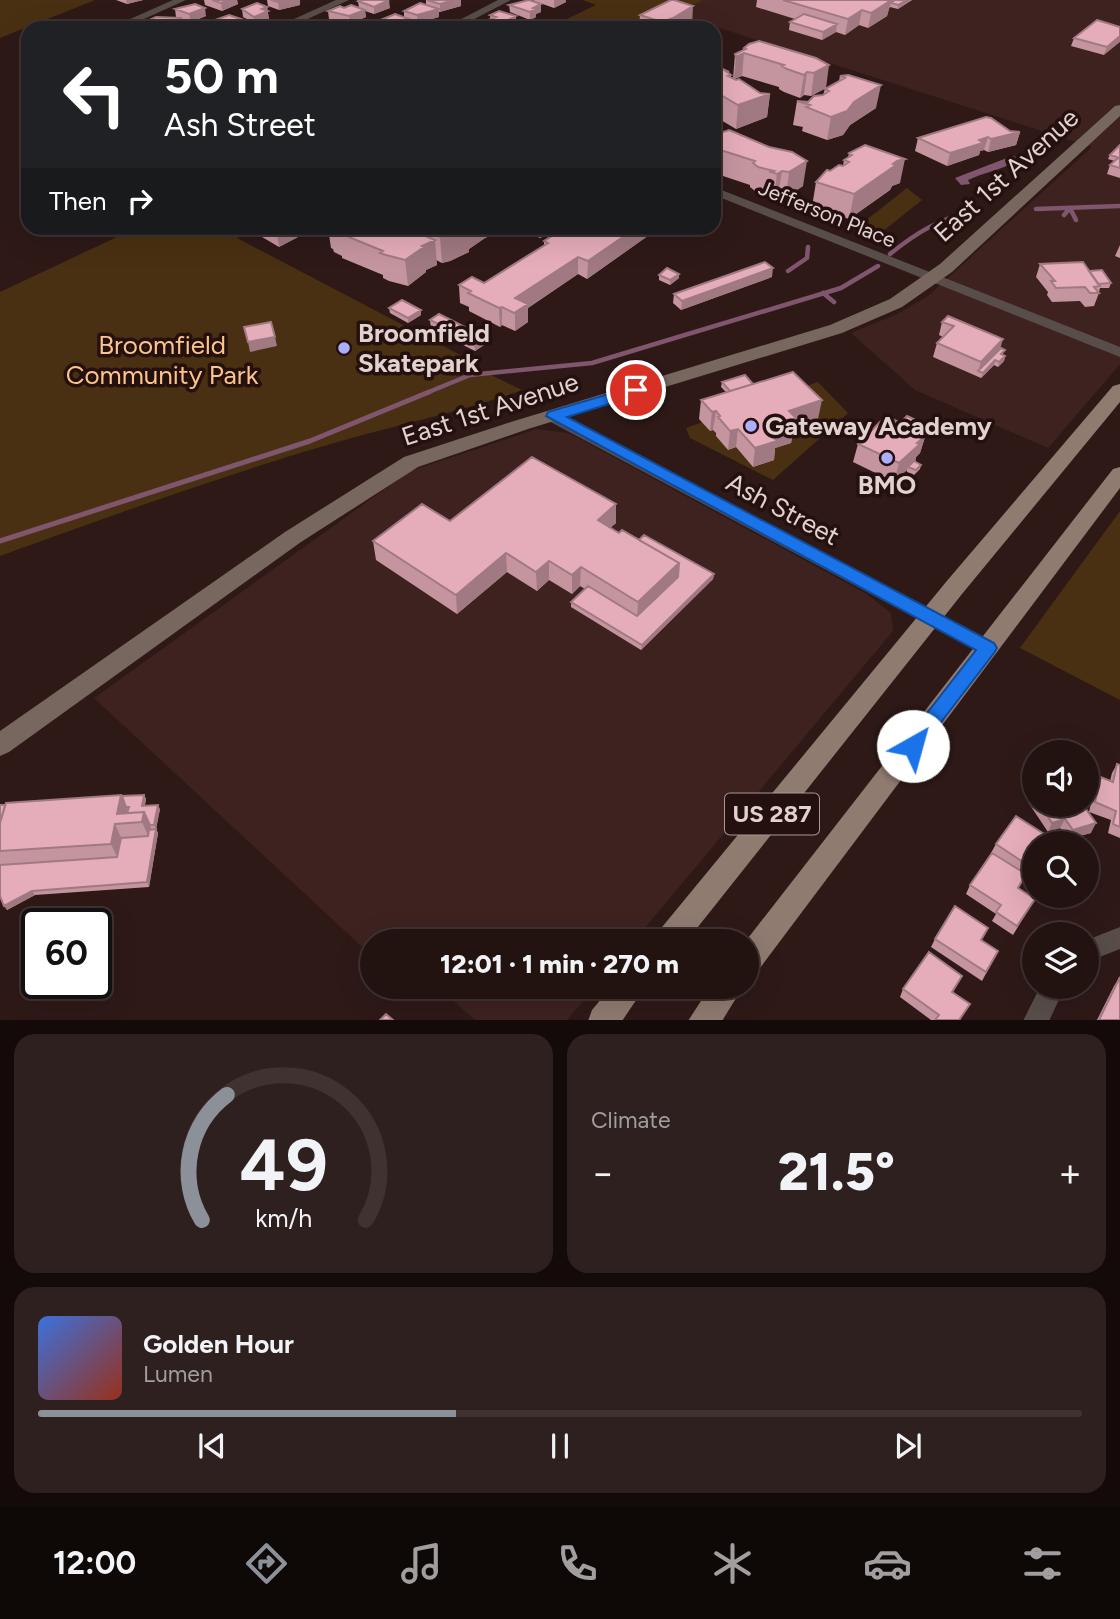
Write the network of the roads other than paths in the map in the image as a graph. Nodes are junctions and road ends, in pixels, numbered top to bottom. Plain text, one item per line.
1 (181, 0) edge
2 (344, 0) edge
3 (506, 0) edge
4 (132, 21) edge
5 (295, 21) edge
6 (463, 21) edge
7 (1120, 109) edge
8 (721, 194) edge
9 (933, 278) junction
10 (1120, 352) edge
11 (1120, 390) edge
12 (554, 416) junction
13 (1120, 474) edge
14 (931, 618) junction
15 (988, 648) junction
16 (0, 745) edge
17 (679, 929) edge
18 (1120, 938) edge
19 (759, 946) edge
20 (1099, 946) edge
21 (620, 999) edge
22 (719, 999) edge
23 (1046, 999) edge
24 (603, 1020) edge
25 (703, 1020) edge
26 (1035, 1020) edge

1 - 4 street
2 - 5 street
3 - 6 street
7 - 9 street, East 1st Avenue
8 - 9 street, Jefferson Place
9 - 10 street, Jefferson Place
9 - 12 street, East 1st Avenue
11 - 14 main road, US 287
12 - 14 street, Ash Street
12 - 16 street, East 1st Avenue
13 - 15 main road, US 287
14 - 15 street, Ash Street
14 - 17 main road, US 287
15 - 19 main road, US 287
18 - 20 street
21 - 24 main road
22 - 25 main road
23 - 26 street

